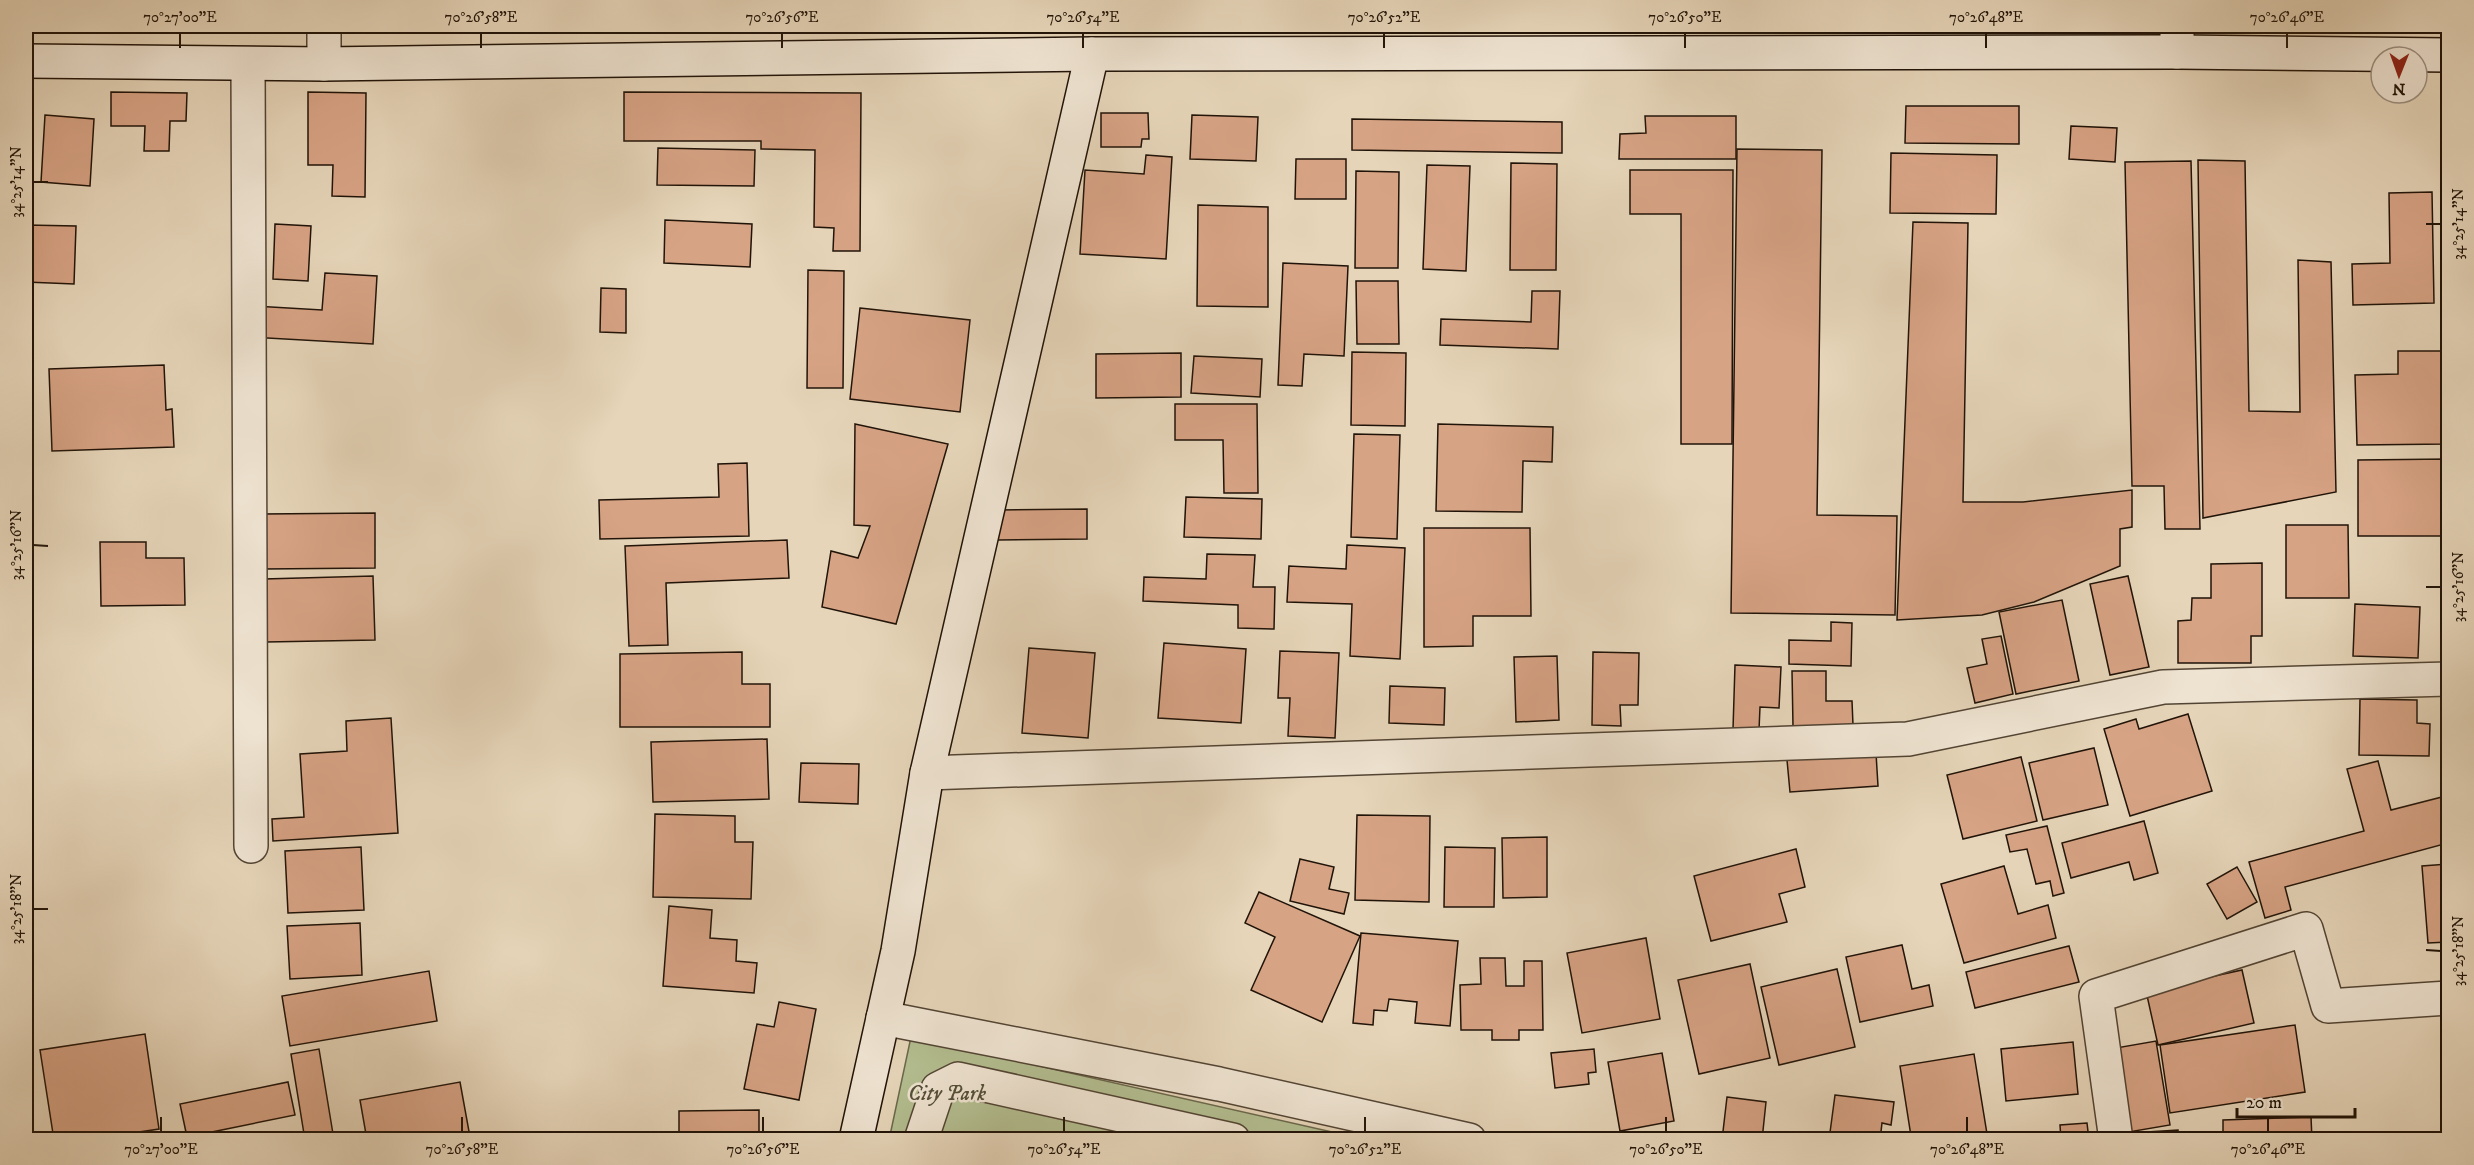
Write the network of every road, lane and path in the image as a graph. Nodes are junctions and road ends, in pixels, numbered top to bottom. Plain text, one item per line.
1 (324, 26) edge
2 (2177, 39) edge
3 (1092, 54) junction
4 (2448, 55) edge
5 (26, 61) edge
6 (248, 64) junction
7 (324, 64) junction
8 (2448, 679) edge
9 (927, 773) junction
10 (251, 846) dead end
11 (2448, 998) edge
12 (883, 1018) junction
13 (856, 1140) edge
14 (921, 1140) edge
15 (1233, 1140) edge
16 (1469, 1140) edge
17 (2116, 1140) edge

1 - 7 street
2 - 3 street
2 - 4 street
3 - 7 street
3 - 9 street
5 - 6 street
6 - 7 street
6 - 10 street
8 - 9 street
9 - 12 street
11 - 17 street
12 - 13 street
12 - 16 street
14 - 15 street

